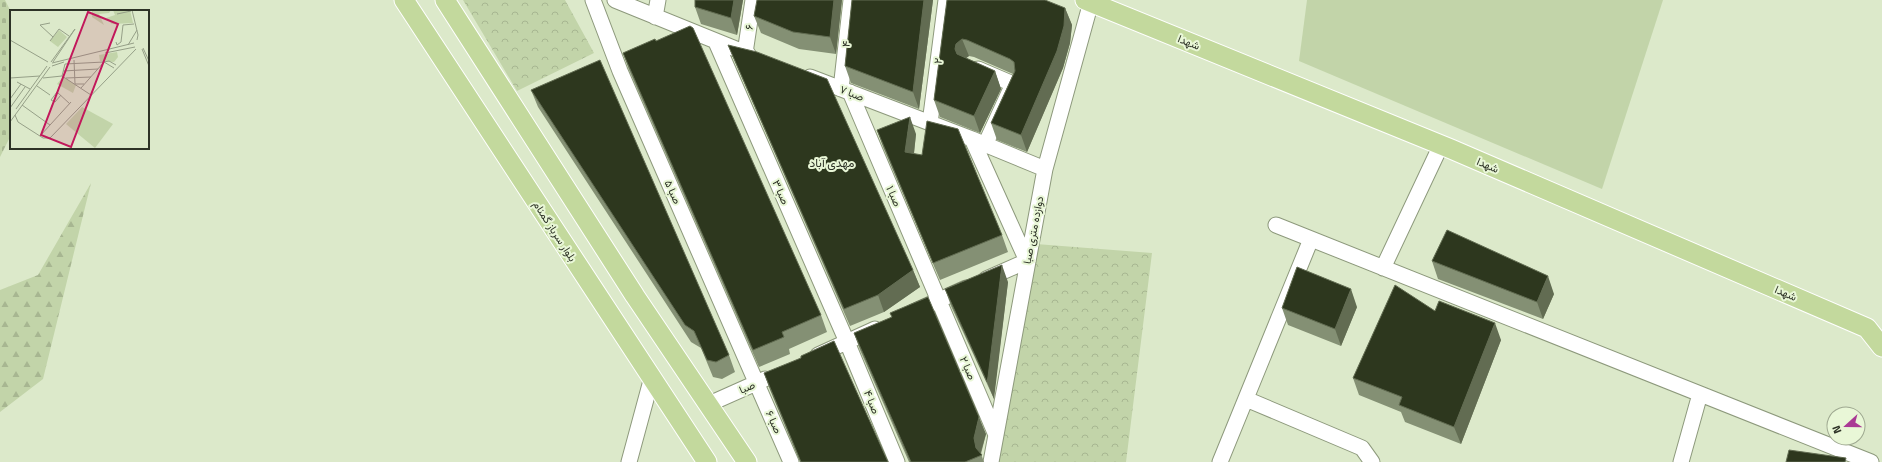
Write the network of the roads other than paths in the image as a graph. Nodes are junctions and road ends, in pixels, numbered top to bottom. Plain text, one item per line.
1 (404, 0) edge
2 (445, 0) edge
3 (593, 0) edge
4 (615, 0) edge
5 (658, 0) edge
6 (753, 0) edge
7 (851, 0) edge
8 (946, 0) edge
9 (1088, 1) edge
10 (655, 17) junction
11 (716, 42) junction
12 (745, 53) junction
13 (760, 58) edge
14 (970, 65) edge
15 (797, 72) edge
16 (845, 90) junction
17 (930, 123) junction
18 (978, 142) junction
19 (1441, 145) junction
20 (1044, 169) junction
21 (1276, 225) dead end
22 (1312, 239) junction
23 (1027, 261) junction
24 (1383, 268) junction
25 (939, 300) junction
26 (847, 342) junction
27 (1882, 347) edge
28 (805, 361) edge
29 (777, 373) edge
30 (652, 377) junction
31 (756, 383) junction
32 (1700, 394) junction
33 (1246, 399) junction
34 (708, 404) junction
35 (996, 435) junction
36 (629, 462) edge
37 (707, 462) edge
38 (747, 462) edge
39 (791, 462) edge
40 (897, 462) edge
41 (992, 462) edge
42 (1220, 462) edge
43 (1372, 462) edge
44 (1681, 462) edge
45 (1871, 462) edge

1 - 30 main road, بلوار سرباز گمنام
2 - 34 main road
3 - 31 street, صبا ۵
4 - 10 street
5 - 10 street
6 - 12 street, ۶
7 - 16 street, ۴
8 - 17 street, ۲
9 - 19 main road, شهدا
9 - 20 street, دوازده متری صبا
10 - 11 street
11 - 12 street
11 - 26 street, صبا ۳
12 - 13 street
14 - 18 street
15 - 16 street, صبا ۷
16 - 17 street, صبا ۷
16 - 25 street, صبا ۱
17 - 18 street, صبا ۷
18 - 20 street, صبا ۷
18 - 23 street
19 - 24 street
19 - 27 main road, شهدا
20 - 23 street, دوازده متری صبا
21 - 22 street
22 - 24 street
22 - 33 street
23 - 25 street
23 - 35 street, دوازده متری صبا
24 - 32 street
25 - 26 street
25 - 35 street, صبا ۲
26 - 28 street
26 - 40 street, صبا ۴
29 - 31 street, صبا
30 - 36 street
30 - 37 main road, بلوار سرباز گمنام
31 - 34 street, صبا
31 - 39 street, صبا ۶
32 - 44 street
32 - 45 street
33 - 42 street
33 - 43 street
34 - 38 main road
35 - 41 street, دوازده متری صبا

